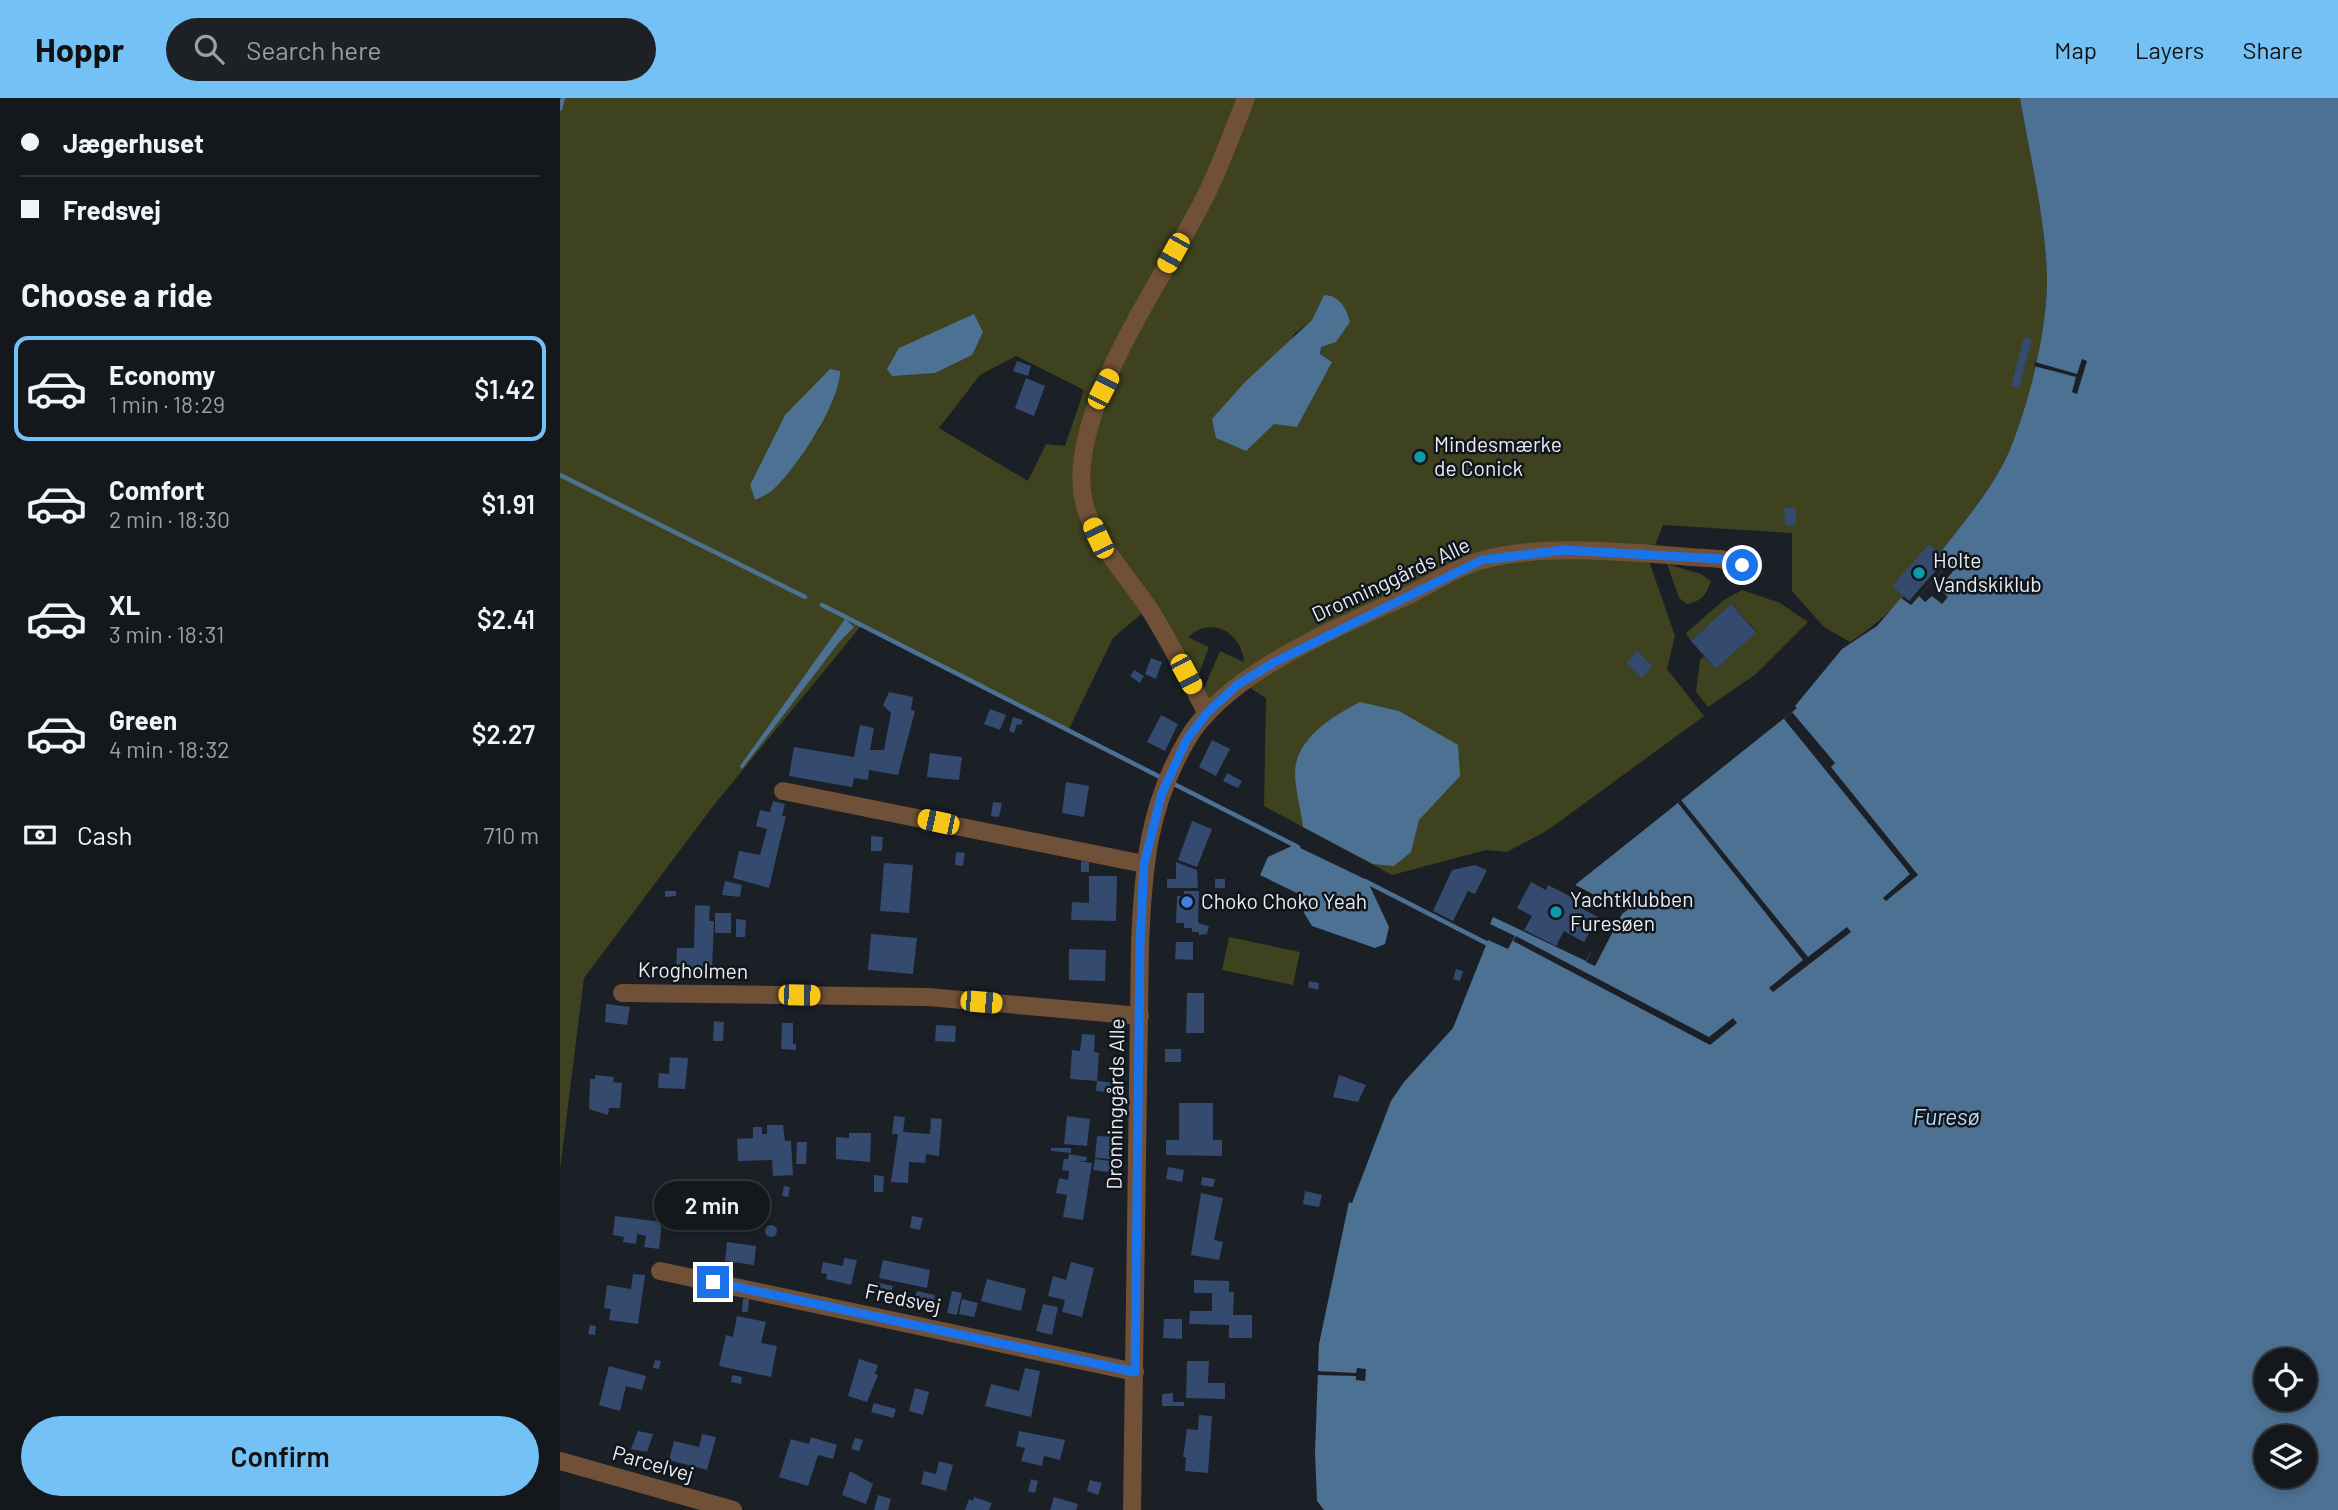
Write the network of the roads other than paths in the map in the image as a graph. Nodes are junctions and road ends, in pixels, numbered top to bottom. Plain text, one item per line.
1 (1246, 98) edge
2 (1742, 565) dead end
3 (1207, 713) junction
4 (783, 791) dead end
5 (1144, 864) junction
6 (622, 993) dead end
7 (1140, 1016) junction
8 (660, 1271) dead end
9 (1135, 1372) junction
10 (560, 1461) edge
11 (733, 1510) edge
12 (1132, 1510) edge

1 - 3 street
2 - 3 street, Dronninggårds Alle
3 - 5 street, Dronninggårds Alle
4 - 5 street
5 - 7 street, Dronninggårds Alle
6 - 7 street, Krogholmen
7 - 9 street, Dronninggårds Alle
8 - 9 street, Fredsvej
9 - 12 street, Dronninggårds Alle
10 - 11 street, Parcelvej

